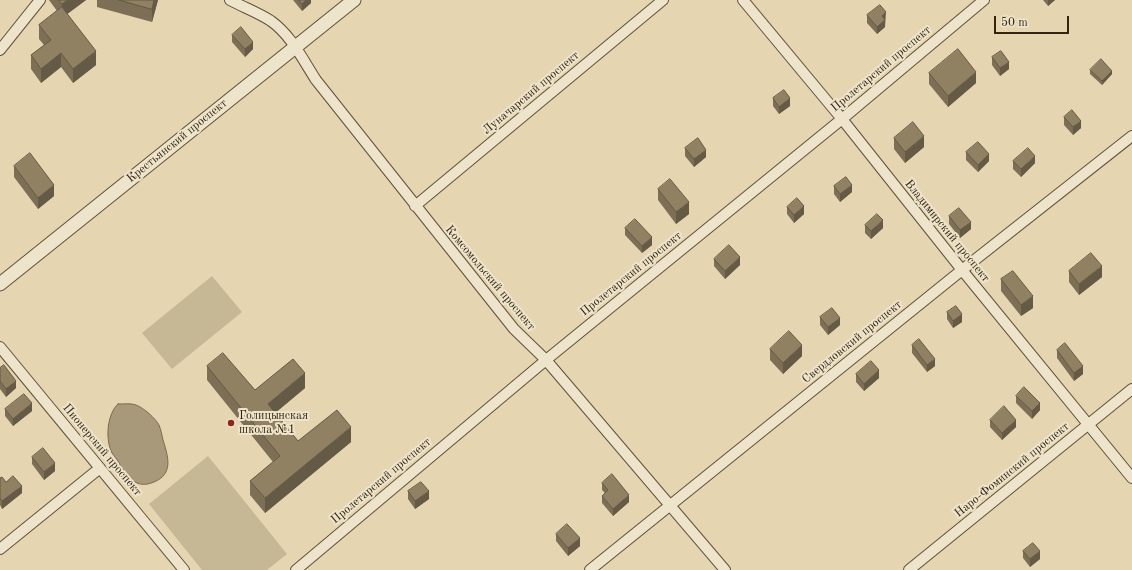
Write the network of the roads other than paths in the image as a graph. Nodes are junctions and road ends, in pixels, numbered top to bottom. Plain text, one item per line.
1 (40, 0) edge
2 (230, 0) edge
3 (354, 0) edge
4 (663, 0) edge
5 (743, 0) edge
6 (984, 0) edge
7 (294, 47) junction
8 (0, 50) edge
9 (842, 119) junction
10 (1132, 136) edge
11 (415, 206) junction
12 (962, 270) junction
13 (0, 284) edge
14 (0, 347) edge
15 (546, 360) junction
16 (1132, 389) edge
17 (1088, 424) junction
18 (100, 468) junction
19 (1132, 478) edge
20 (670, 504) junction
21 (0, 548) edge
22 (184, 570) edge
23 (296, 570) edge
24 (590, 570) edge
25 (725, 570) edge
26 (909, 570) edge

1 - 8 street
2 - 7 street, Комсомольский проспект
3 - 7 street, Крестьянский проспект
4 - 11 street, Луначарский проспект
5 - 9 street, Владимирский проспект
6 - 9 street, Пролетарский проспект
7 - 11 street, Комсомольский проспект
7 - 13 street, Крестьянский проспект
9 - 12 street, Владимирский проспект
9 - 15 street, Пролетарский проспект
10 - 12 street, Свердловский проспект
11 - 15 street, Комсомольский проспект
12 - 17 street, Владимирский проспект
12 - 20 street, Свердловский проспект
14 - 18 street, Пионерский проспект
15 - 20 street, Комсомольский проспект
15 - 23 street, Пролетарский проспект
16 - 17 street, Наро-Фоминский проспект
17 - 19 street, Владимирский проспект
17 - 26 street, Наро-Фоминский проспект
18 - 21 street
18 - 22 street, Пионерский проспект
20 - 24 street, Свердловский проспект
20 - 25 street, Комсомольский проспект

